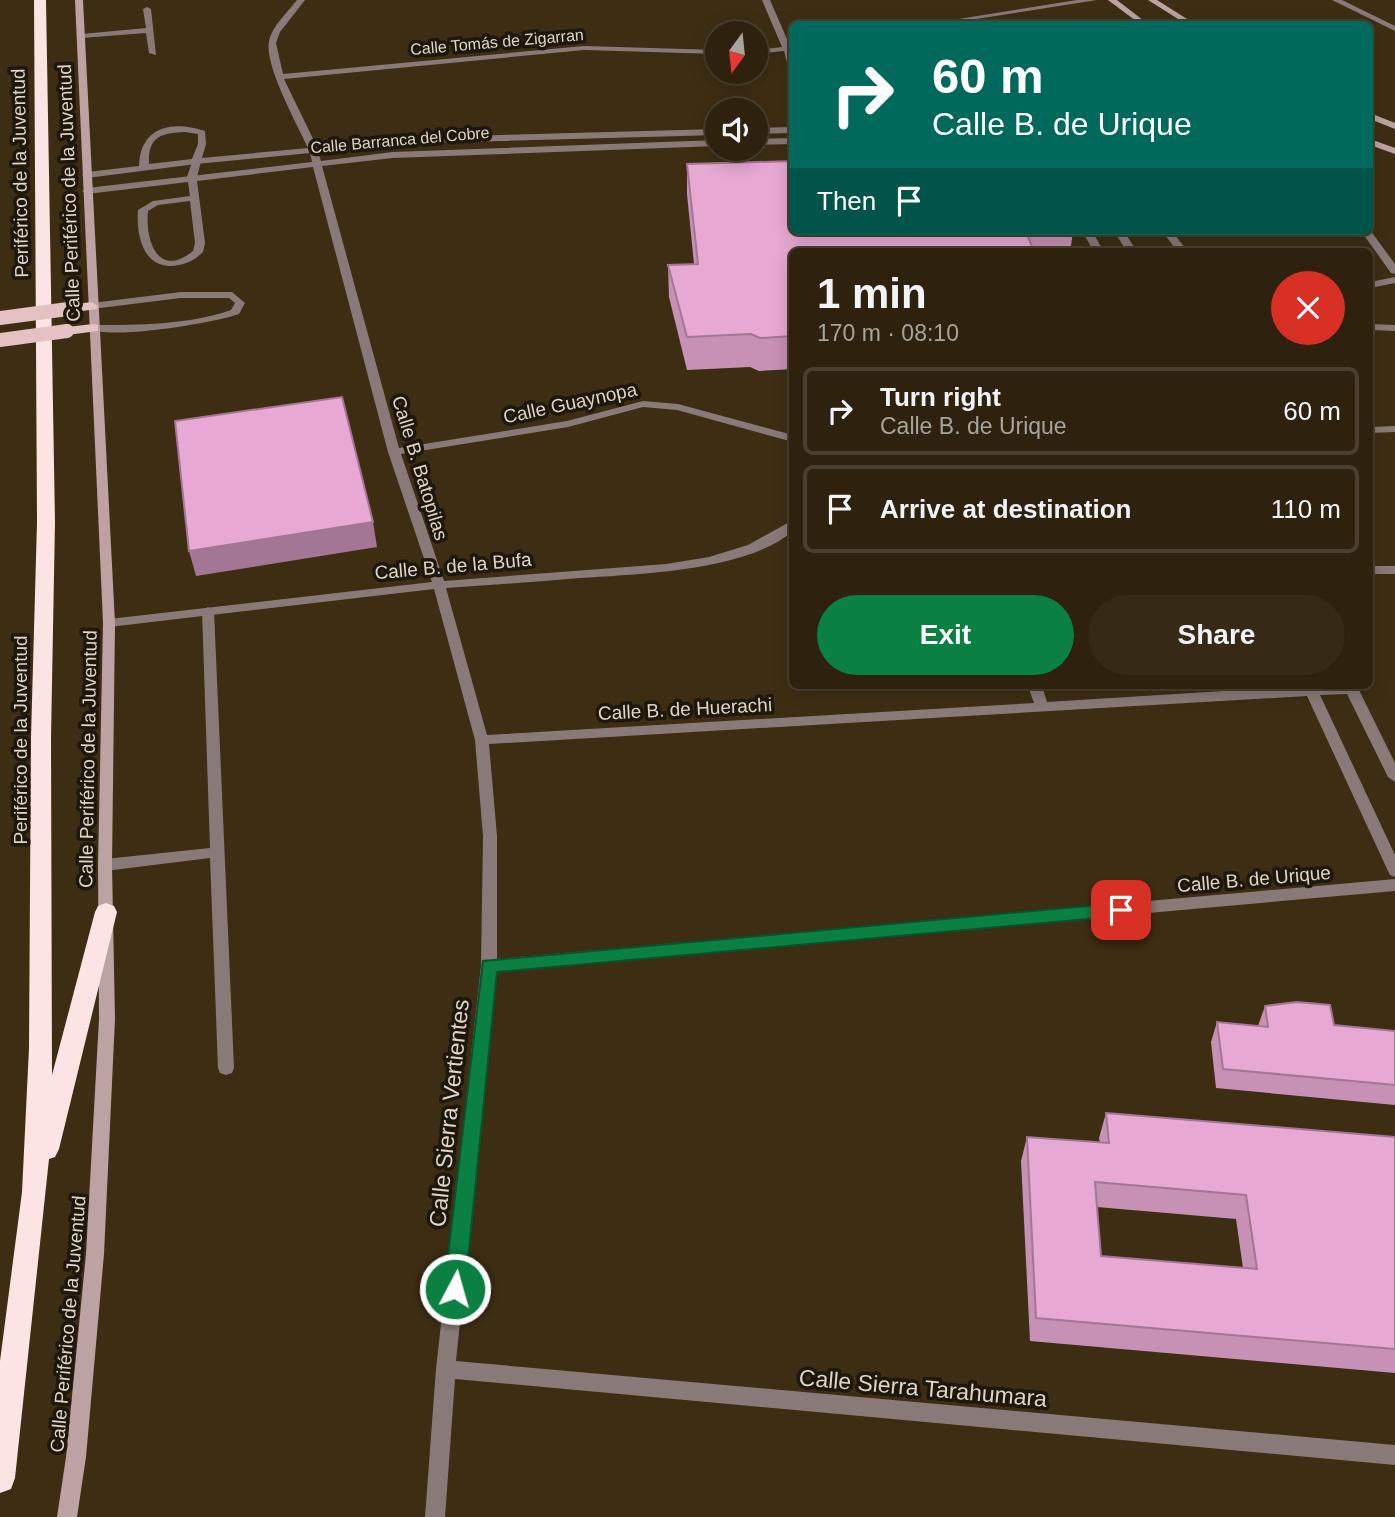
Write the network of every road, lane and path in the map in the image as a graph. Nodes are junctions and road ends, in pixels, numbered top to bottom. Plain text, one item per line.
1 (40, 0) edge
2 (79, 0) edge
3 (301, 0) edge
4 (766, 0) edge
5 (1093, 0) edge
6 (1112, 0) edge
7 (1152, 0) edge
8 (1336, 0) edge
9 (147, 9) dead end
10 (951, 21) edge
11 (1140, 21) edge
12 (1186, 21) edge
13 (1395, 29) edge
14 (149, 30) junction
15 (82, 36) junction
16 (789, 46) edge
17 (789, 48) edge
18 (705, 51) edge
19 (768, 51) edge
20 (153, 53) dead end
21 (279, 77) junction
22 (1373, 117) edge
23 (1395, 126) edge
24 (789, 130) edge
25 (768, 131) edge
26 (705, 132) edge
27 (490, 136) junction
28 (789, 141) edge
29 (768, 142) edge
30 (705, 143) edge
31 (1373, 143) edge
32 (313, 149) junction
33 (491, 149) junction
34 (1395, 151) edge
35 (196, 161) junction
36 (316, 164) junction
37 (144, 167) junction
38 (87, 175) junction
39 (192, 177) junction
40 (86, 191) junction
41 (194, 198) junction
42 (1369, 235) edge
43 (1395, 271) edge
44 (1395, 280) edge
45 (1373, 284) edge
46 (92, 306) junction
47 (0, 318) edge
48 (1373, 327) edge
49 (93, 328) junction
50 (1395, 328) edge
51 (0, 340) edge
52 (1395, 429) edge
53 (1373, 430) edge
54 (789, 438) edge
55 (394, 452) junction
56 (789, 526) edge
57 (1373, 570) edge
58 (1395, 570) edge
59 (439, 585) junction
60 (208, 611) junction
61 (109, 623) junction
62 (1036, 689) edge
63 (1310, 689) edge
64 (1351, 689) edge
65 (1042, 707) junction
66 (482, 740) junction
67 (1395, 777) edge
68 (219, 852) junction
69 (105, 865) junction
70 (1395, 871) edge
71 (1395, 886) edge
72 (106, 912) junction
73 (489, 966) junction
74 (226, 1068) dead end
75 (35, 1192) junction
76 (446, 1369) junction
77 (1395, 1455) edge
78 (0, 1478) edge
79 (67, 1517) edge
80 (435, 1517) edge

1 - 75 highway, Periférico de la Juventud
2 - 15 main road, Calle Periférico de la Juventud
3 - 21 street, Calle B. Batopilas
4 - 16 street
5 - 10 street
6 - 11 main road
7 - 12 main road
8 - 13 street
9 - 14 street
14 - 15 street
14 - 20 street
15 - 38 main road, Calle Periférico de la Juventud
17 - 19 street
18 - 21 street, Calle Tomás de Zigarran
21 - 32 street, Calle B. Batopilas
22 - 23 main road
24 - 25 street
26 - 27 street, Calle Barranca del Cobre
27 - 32 street, Calle Barranca del Cobre
27 - 33 street
28 - 29 street
30 - 33 street, Calle Barranca del Cobre
31 - 34 main road
32 - 35 street, Calle Barranca del Cobre
32 - 36 street, Calle B. Batopilas
33 - 36 street, Calle Barranca del Cobre
35 - 37 street, Calle Barranca del Cobre
35 - 37 street
35 - 39 street
36 - 39 street, Calle Barranca del Cobre
36 - 55 street, Calle B. Batopilas
37 - 38 street, Calle Barranca del Cobre
38 - 40 main road, Calle Periférico de la Juventud
39 - 40 street, Calle Barranca del Cobre
39 - 41 street
40 - 46 main road, Calle Periférico de la Juventud
41 - 41 street
42 - 43 street
44 - 45 street
46 - 47 main road, bridge
46 - 49 main road, Calle Periférico de la Juventud
46 - 49 street
48 - 50 street
49 - 51 main road, bridge
49 - 61 main road, Calle Periférico de la Juventud
52 - 53 street
54 - 55 street, Calle Guaynopa
55 - 59 street, Calle B. Batopilas
56 - 59 street, Calle B. de la Bufa
57 - 58 street
59 - 60 street, Calle B. de la Bufa
59 - 66 street, Calle B. Batopilas
60 - 61 street, Calle B. de la Bufa
60 - 68 street
61 - 69 main road, Calle Periférico de la Juventud
62 - 65 street
63 - 65 street, Calle B. de Huerachi
63 - 70 street
64 - 67 street
65 - 66 street, Calle B. de Huerachi
66 - 73 street, Calle B. Batopilas
68 - 69 street
68 - 74 street
69 - 72 main road, Calle Periférico de la Juventud
71 - 73 street, Calle B. de Urique
72 - 75 highway
72 - 79 main road, Calle Periférico de la Juventud
73 - 76 street, Calle Sierra Vertientes
75 - 78 highway, Periférico de la Juventud
76 - 77 street, Calle Sierra Tarahumara
76 - 80 street, Calle Sierra Vertientes

